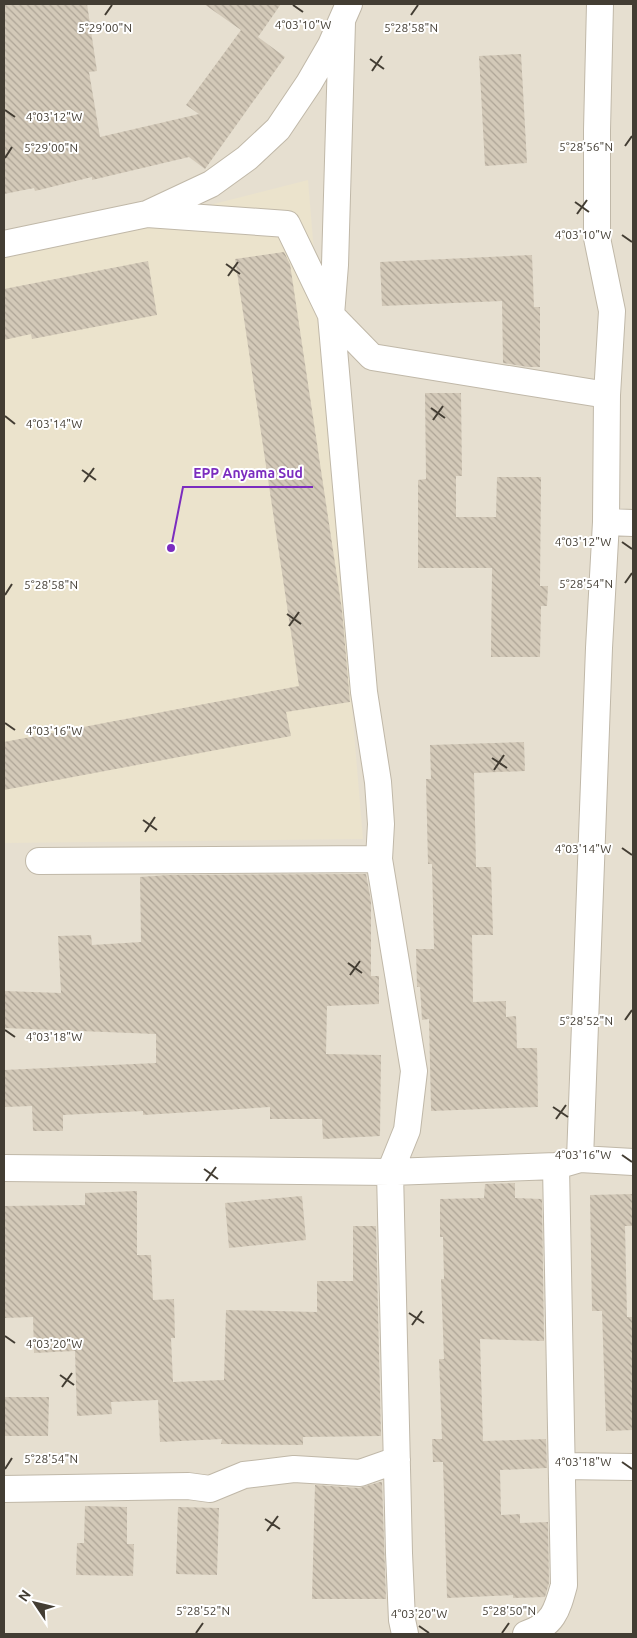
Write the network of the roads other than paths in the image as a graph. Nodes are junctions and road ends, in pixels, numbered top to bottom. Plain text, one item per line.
1 (598, 4) edge
2 (345, 13) edge
3 (147, 214) junction
4 (4, 244) edge
5 (331, 315) junction
6 (607, 395) junction
7 (606, 522) junction
8 (633, 523) edge
9 (379, 859) junction
10 (39, 861) dead end
11 (633, 1162) edge
12 (568, 1163) junction
13 (4, 1168) edge
14 (390, 1172) junction
15 (397, 1460) junction
16 (562, 1466) junction
17 (633, 1467) edge
18 (4, 1490) edge
19 (405, 1634) edge
20 (526, 1634) edge

1 - 6 street
2 - 3 street
2 - 5 street
3 - 4 street
3 - 5 street
5 - 6 street
5 - 9 street
6 - 7 street
7 - 8 street
7 - 12 street
9 - 10 street
9 - 14 street
11 - 12 street
12 - 14 street
12 - 16 street
13 - 14 street
14 - 15 street
15 - 18 street
15 - 19 street
16 - 17 street
16 - 20 street

